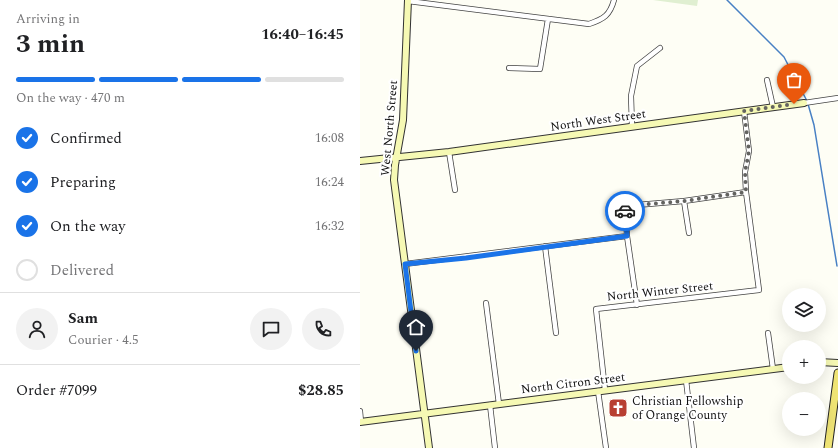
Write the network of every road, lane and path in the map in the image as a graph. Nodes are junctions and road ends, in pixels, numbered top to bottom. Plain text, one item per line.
1 (614, 0) edge
2 (408, 1) edge
3 (548, 19) junction
4 (660, 48) dead end
5 (509, 68) dead end
6 (767, 80) dead end
7 (838, 98) edge
8 (804, 103) joint
9 (773, 107) junction
10 (744, 111) junction
11 (632, 126) junction
12 (449, 152) junction
13 (396, 156) junction
14 (360, 161) edge
15 (455, 190) dead end
16 (746, 192) junction
17 (684, 201) junction
18 (689, 233) dead end
19 (627, 236) junction
20 (545, 246) junction
21 (405, 264) junction
22 (486, 303) dead end
23 (637, 304) junction
24 (556, 333) dead end
25 (768, 333) dead end
26 (826, 361) edge
27 (838, 363) edge
28 (782, 368) edge
29 (773, 369) junction
30 (838, 373) edge
31 (686, 380) junction
32 (605, 390) junction
33 (598, 391) junction
34 (499, 404) junction
35 (490, 405) junction
36 (360, 412) edge
37 (424, 414) junction
38 (361, 422) edge
39 (429, 448) edge
40 (495, 448) edge
41 (606, 448) edge
42 (694, 448) edge
43 (828, 448) edge

1 - 3 street
2 - 3 street
2 - 13 street, West North Street
3 - 5 street
4 - 11 street
6 - 9 street
7 - 8 street, North West Street
8 - 9 street, North West Street
9 - 10 street, North West Street
10 - 11 street, North West Street
10 - 16 street
11 - 12 street, North West Street
12 - 13 street, North West Street
12 - 15 street
13 - 14 street, North West Street
13 - 21 street, West North Street
16 - 17 street
16 - 23 street, North Winter Street
17 - 18 street
17 - 19 street
19 - 20 street
19 - 23 street
20 - 21 street
20 - 24 street
21 - 37 street, West North Street
22 - 34 street
23 - 32 street, North Winter Street
25 - 29 street
26 - 27 street
28 - 29 street, North Citron Street
29 - 31 street, North Citron Street
30 - 43 main road
31 - 32 street, North Citron Street
31 - 42 street
32 - 33 street, North Citron Street
33 - 34 street, North Citron Street
33 - 41 street
34 - 35 street, North Citron Street
35 - 37 street, North Citron Street
35 - 40 street
36 - 38 street
37 - 38 street, North Citron Street
37 - 39 street, West North Street

